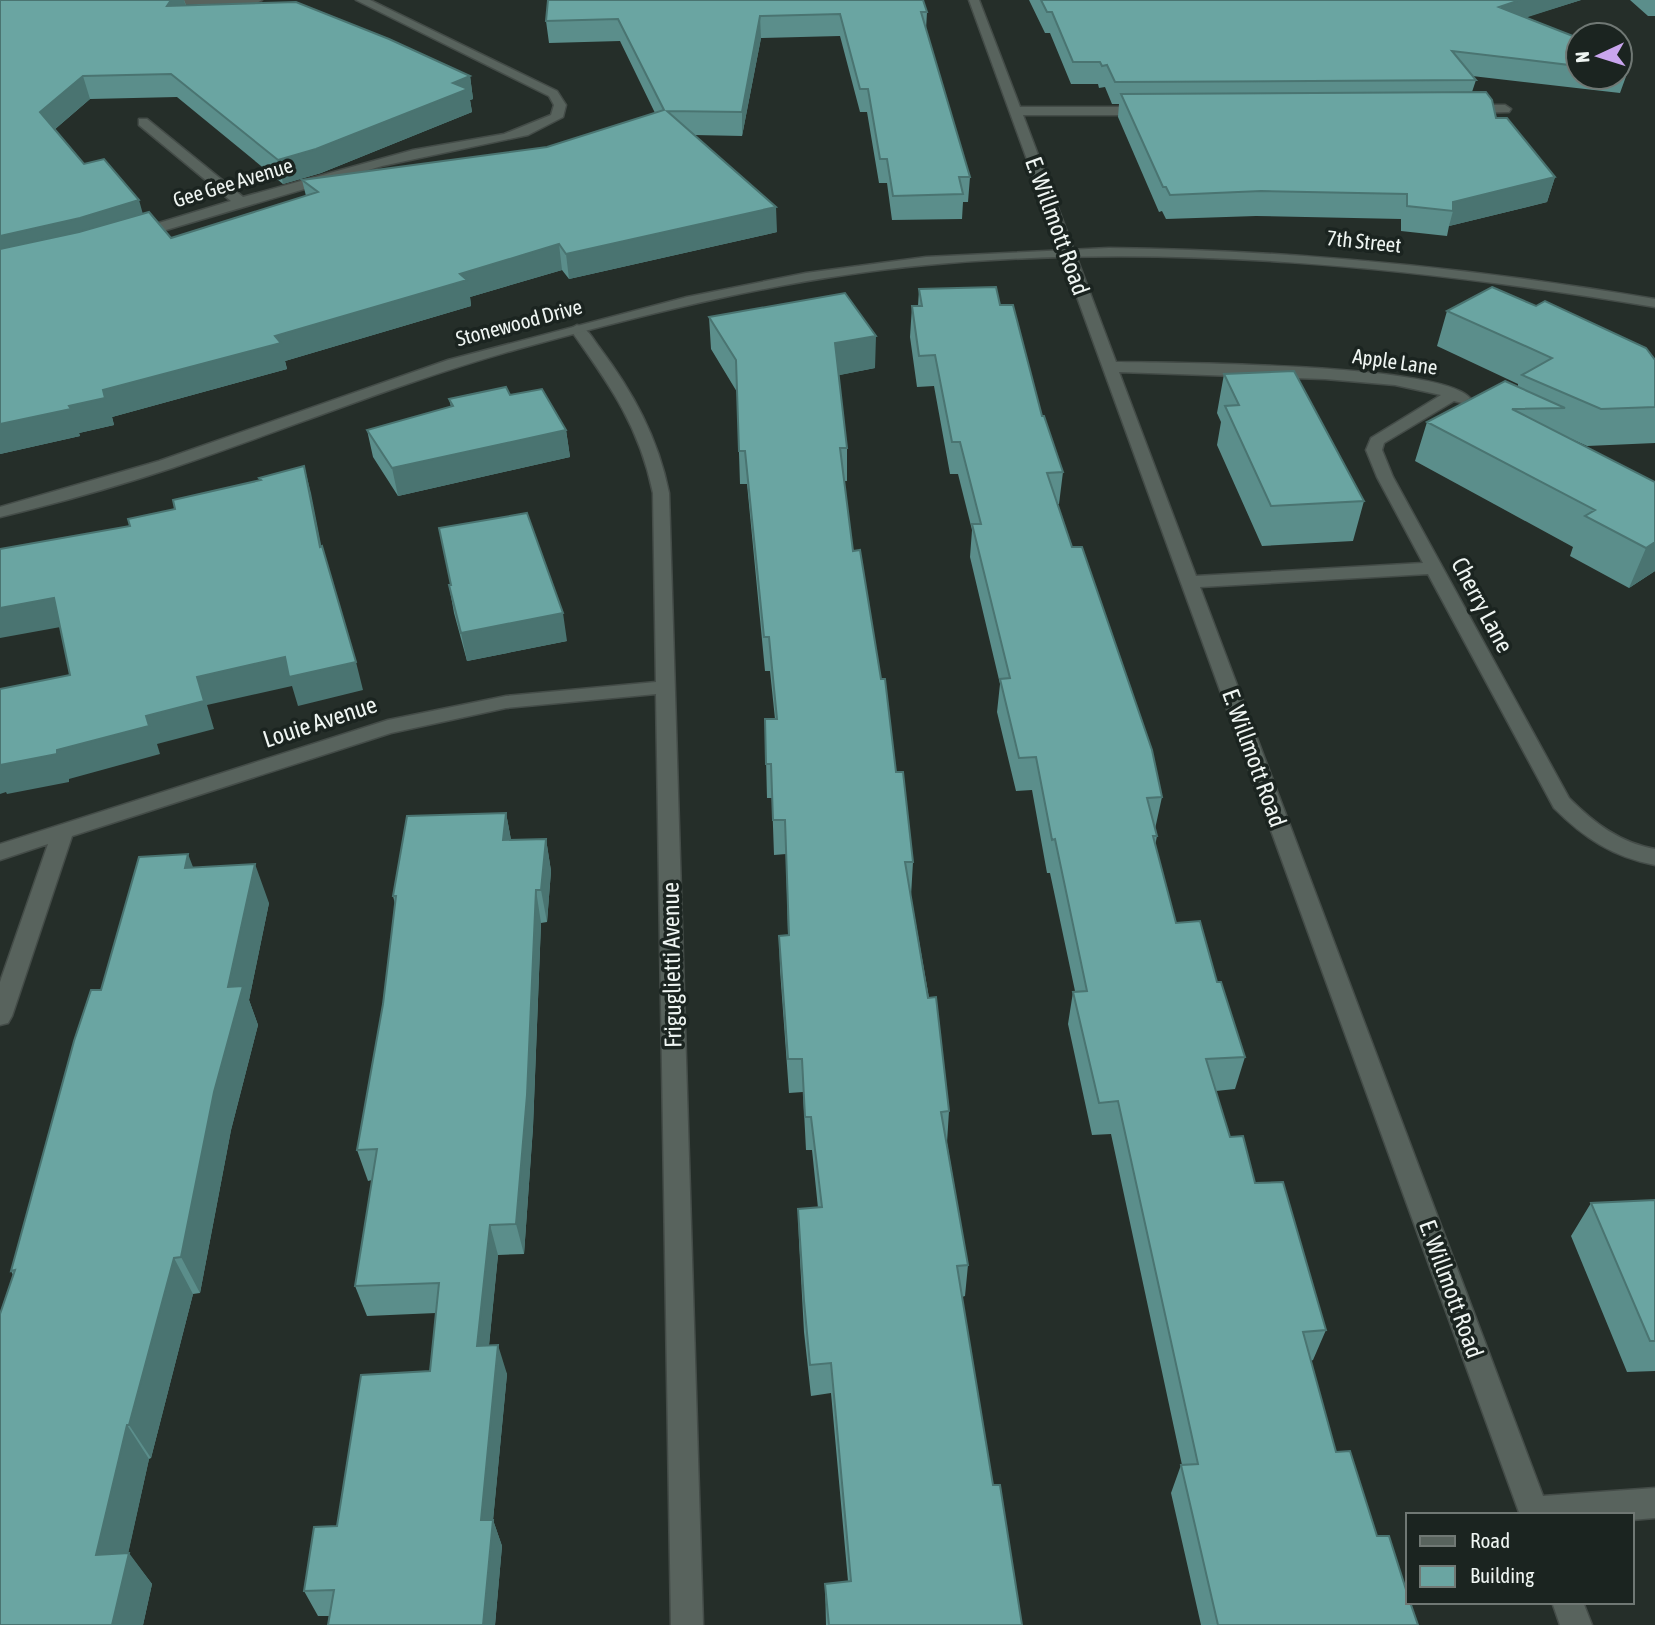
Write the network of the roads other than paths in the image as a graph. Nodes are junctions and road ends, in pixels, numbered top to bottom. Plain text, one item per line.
1 (257, 0) edge
2 (361, 0) edge
3 (974, 0) edge
4 (149, 2) edge
5 (1450, 109) edge
6 (1505, 109) dead end
7 (1164, 110) edge
8 (1014, 111) junction
9 (143, 122) dead end
10 (241, 202) junction
11 (119, 240) edge
12 (1067, 253) junction
13 (1655, 303) edge
14 (577, 329) junction
15 (1110, 367) junction
16 (1454, 394) junction
17 (1479, 405) edge
18 (0, 512) edge
19 (1434, 568) junction
20 (1189, 582) junction
21 (666, 687) junction
22 (63, 833) junction
23 (0, 852) edge
24 (1655, 857) edge
25 (0, 1016) edge
26 (1655, 1503) edge
27 (1534, 1513) edge
28 (1568, 1604) edge
29 (687, 1625) edge
30 (1576, 1625) edge

1 - 4 street
2 - 10 street, Gee Gee Avenue
3 - 8 street, E. Willmott Road
5 - 6 street
7 - 8 street
8 - 12 street, E. Willmott Road
9 - 10 street
10 - 11 street, Gee Gee Avenue
12 - 13 street, 7th Street
12 - 14 street, Stonewood Drive
12 - 15 street, E. Willmott Road
14 - 18 street, Stonewood Drive
14 - 21 street, Friguglietti Avenue
15 - 16 street, Apple Lane
15 - 20 street, E. Willmott Road
16 - 17 street, Apple Lane
16 - 19 street, Cherry Lane
19 - 20 street
19 - 24 street, Cherry Lane
20 - 27 street, E. Willmott Road
21 - 22 street, Louie Avenue
21 - 29 street, Friguglietti Avenue
22 - 23 street, Louie Avenue
22 - 25 street
26 - 27 street
28 - 30 street

